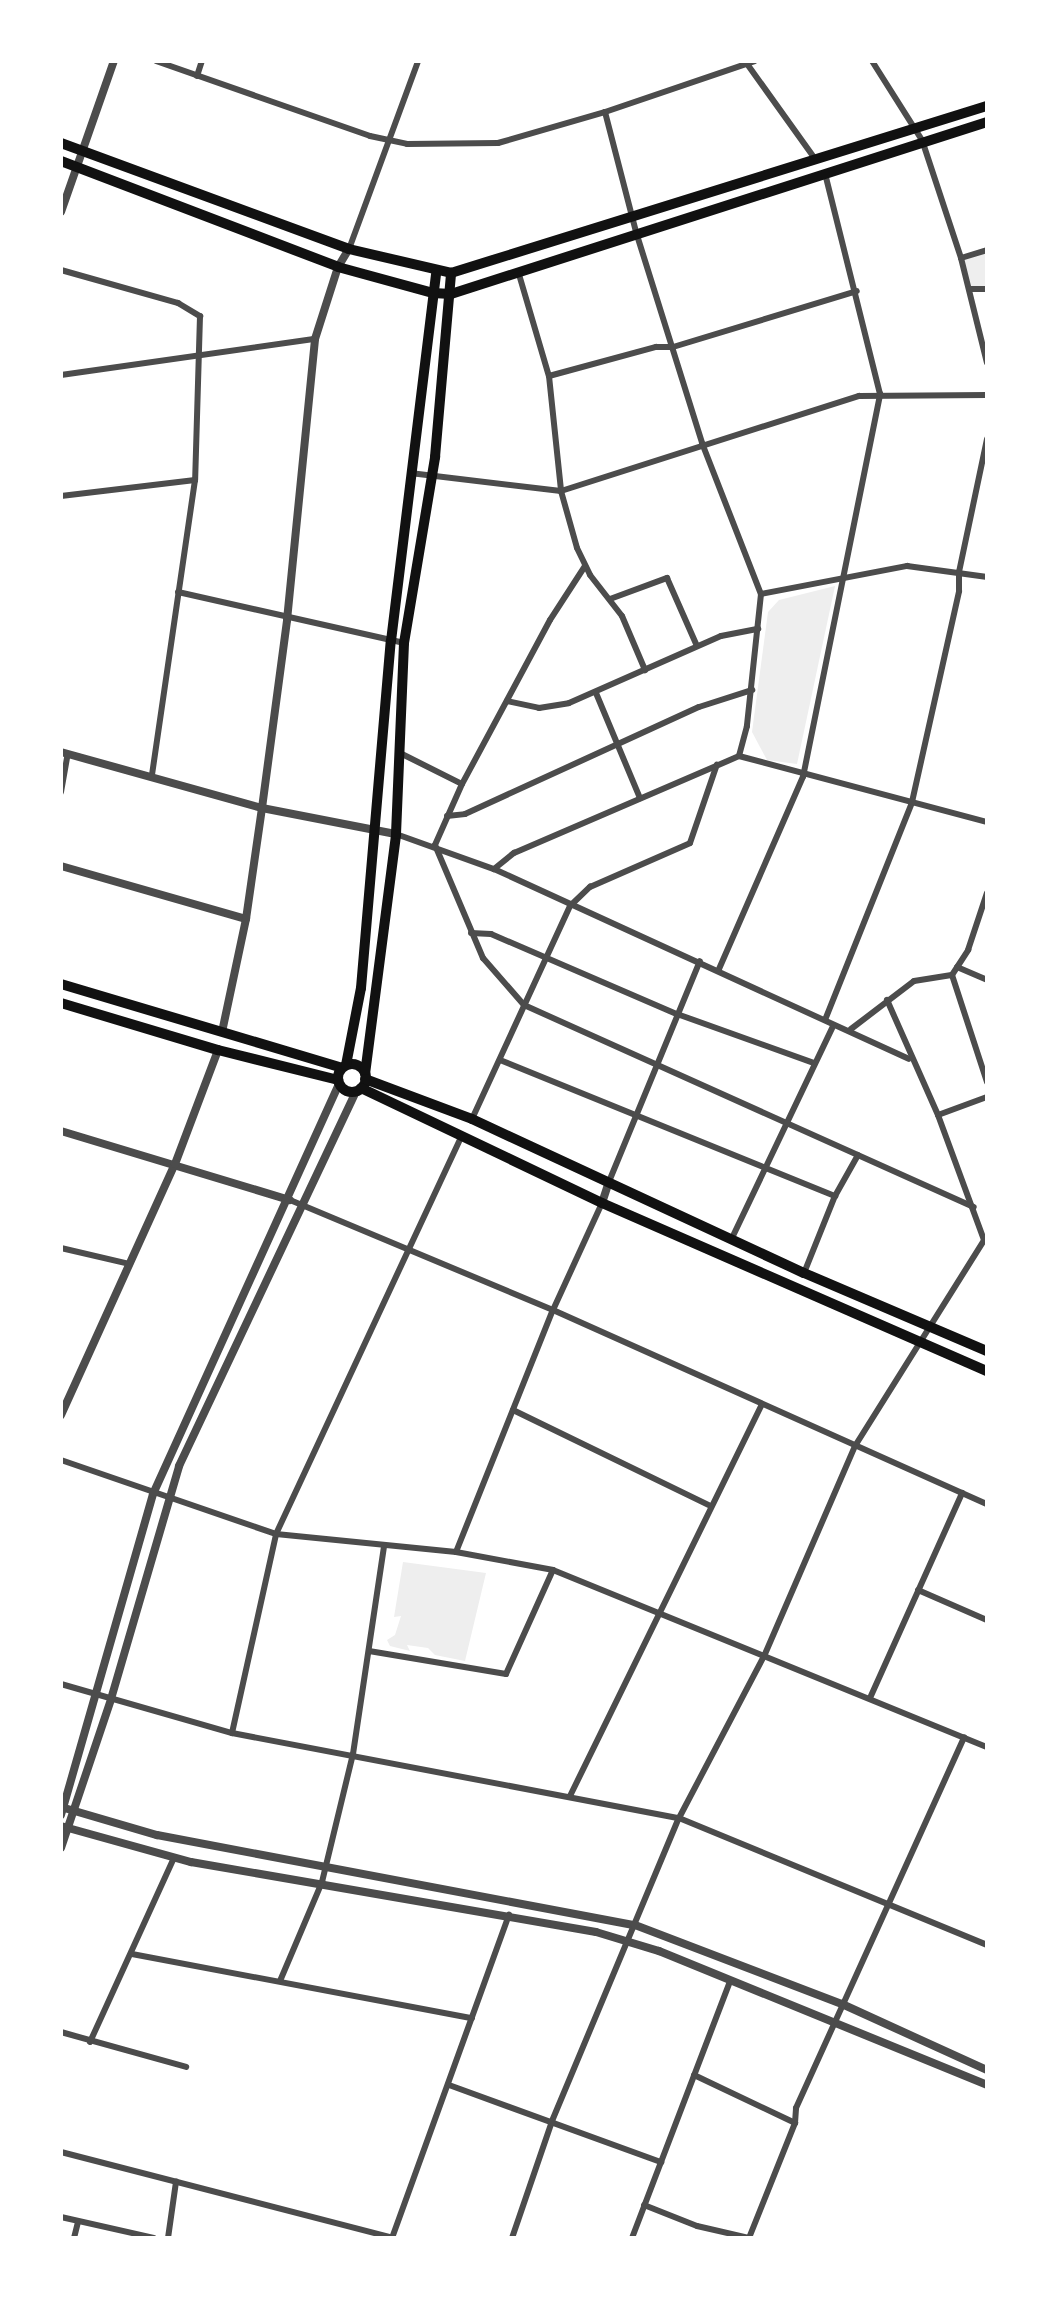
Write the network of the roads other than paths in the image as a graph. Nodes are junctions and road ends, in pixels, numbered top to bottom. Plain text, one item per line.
1 (114, 61) edge
2 (156, 61) edge
3 (202, 61) edge
4 (418, 61) edge
5 (872, 61) edge
6 (749, 63) edge
7 (197, 76) junction
8 (987, 106) edge
9 (605, 112) junction
10 (987, 122) edge
11 (914, 127) junction
12 (922, 140) junction
13 (387, 141) junction
14 (61, 143) edge
15 (80, 151) junction
16 (61, 160) edge
17 (816, 160) junction
18 (76, 166) junction
19 (824, 172) junction
20 (61, 212) edge
21 (634, 216) junction
22 (636, 232) junction
23 (349, 249) junction
24 (987, 250) edge
25 (961, 258) junction
26 (338, 267) junction
27 (61, 270) edge
28 (518, 271) junction
29 (436, 273) junction
30 (451, 273) junction
31 (970, 289) junction
32 (987, 289) edge
33 (857, 291) junction
34 (433, 293) junction
35 (451, 294) junction
36 (315, 339) junction
37 (673, 346) junction
38 (202, 358) junction
39 (987, 363) edge
40 (61, 375) edge
41 (550, 376) junction
42 (880, 394) junction
43 (987, 395) edge
44 (987, 439) edge
45 (702, 443) junction
46 (410, 473) junction
47 (432, 475) junction
48 (195, 480) junction
49 (561, 491) junction
50 (61, 496) edge
51 (585, 566) junction
52 (959, 572) junction
53 (987, 577) edge
54 (845, 579) junction
55 (178, 592) junction
56 (761, 594) junction
57 (610, 599) junction
58 (287, 620) junction
59 (758, 629) junction
60 (391, 640) junction
61 (404, 643) junction
62 (698, 646) junction
63 (645, 670) junction
64 (752, 690) junction
65 (596, 693) junction
66 (507, 701) junction
67 (618, 744) junction
68 (64, 753) edge
69 (400, 753) junction
70 (739, 756) junction
71 (717, 764) junction
72 (152, 776) junction
73 (803, 776) junction
74 (462, 784) junction
75 (61, 792) edge
76 (640, 798) junction
77 (912, 802) junction
78 (262, 808) junction
79 (447, 817) junction
80 (987, 822) edge
81 (374, 828) junction
82 (397, 834) junction
83 (435, 845) junction
84 (61, 866) edge
85 (494, 869) junction
86 (987, 893) edge
87 (570, 906) junction
88 (246, 919) junction
89 (471, 933) junction
90 (547, 957) junction
91 (700, 961) junction
92 (957, 967) junction
93 (719, 970) junction
94 (952, 975) junction
95 (987, 980) edge
96 (61, 984) edge
97 (887, 1000) junction
98 (61, 1003) edge
99 (524, 1005) junction
100 (677, 1014) junction
101 (825, 1020) junction
102 (833, 1026) junction
103 (850, 1029) junction
104 (222, 1032) junction
105 (218, 1050) junction
106 (909, 1059) junction
107 (500, 1060) junction
108 (814, 1063) junction
109 (654, 1065) junction
110 (344, 1067) junction
111 (338, 1082) junction
112 (987, 1082) edge
113 (362, 1083) junction
114 (987, 1097) edge
115 (937, 1115) junction
116 (632, 1117) junction
117 (472, 1119) junction
118 (786, 1126) junction
119 (61, 1131) edge
120 (461, 1138) junction
121 (858, 1155) junction
122 (175, 1164) junction
123 (766, 1166) junction
124 (608, 1184) junction
125 (835, 1196) junction
126 (290, 1200) junction
127 (602, 1203) junction
128 (304, 1205) junction
129 (974, 1207) junction
130 (732, 1238) junction
131 (986, 1239) edge
132 (61, 1248) edge
133 (410, 1248) junction
134 (130, 1264) junction
135 (804, 1273) junction
136 (553, 1310) junction
137 (931, 1328) junction
138 (916, 1343) junction
139 (987, 1351) edge
140 (987, 1371) edge
141 (762, 1404) junction
142 (513, 1410) junction
143 (61, 1415) edge
144 (855, 1446) junction
145 (61, 1460) edge
146 (962, 1493) junction
147 (153, 1494) junction
148 (168, 1497) junction
149 (987, 1504) edge
150 (711, 1506) junction
151 (276, 1534) junction
152 (384, 1546) junction
153 (456, 1552) junction
154 (553, 1570) junction
155 (918, 1590) junction
156 (659, 1612) junction
157 (987, 1620) edge
158 (369, 1651) junction
159 (765, 1654) junction
160 (61, 1684) edge
161 (96, 1695) junction
162 (870, 1698) junction
163 (111, 1699) junction
164 (232, 1733) junction
165 (964, 1737) junction
166 (987, 1747) edge
167 (353, 1754) junction
168 (570, 1796) junction
169 (62, 1810) edge
170 (75, 1812) junction
171 (679, 1818) junction
172 (66, 1828) edge
173 (61, 1848) edge
174 (174, 1858) junction
175 (326, 1865) junction
176 (322, 1882) junction
177 (887, 1903) junction
178 (509, 1914) junction
179 (635, 1925) junction
180 (628, 1942) junction
181 (987, 1945) edge
182 (132, 1954) junction
183 (730, 1980) junction
184 (279, 1981) junction
185 (842, 2004) junction
186 (472, 2018) junction
187 (834, 2023) junction
188 (61, 2032) edge
189 (90, 2042) junction
190 (186, 2067) dead end
191 (987, 2070) edge
192 (694, 2075) junction
193 (449, 2085) junction
194 (987, 2085) edge
195 (552, 2121) junction
196 (795, 2123) junction
197 (61, 2152) edge
198 (661, 2162) junction
199 (176, 2182) junction
200 (644, 2205) junction
201 (61, 2217) edge
202 (78, 2221) junction
203 (74, 2238) edge
204 (154, 2238) edge
205 (167, 2238) edge
206 (393, 2238) edge
207 (512, 2238) edge
208 (632, 2238) edge
209 (749, 2238) edge

1 - 15 street
2 - 7 street
3 - 7 street
4 - 13 street
5 - 11 street
6 - 9 street
6 - 17 street
7 - 13 street
8 - 11 main road
9 - 13 street
9 - 21 street
10 - 12 main road
11 - 12 street
11 - 17 main road
12 - 19 main road
12 - 25 street
13 - 23 street
14 - 15 main road
15 - 18 street
15 - 23 main road
16 - 18 main road
17 - 21 main road
18 - 20 street
18 - 26 main road
19 - 22 main road
19 - 33 street
21 - 22 street
21 - 30 main road
22 - 28 main road
22 - 37 street
23 - 26 street
23 - 29 main road
24 - 25 street
25 - 31 street
26 - 34 main road
26 - 36 street
27 - 38 street
28 - 35 main road
28 - 41 street
29 - 30 main road
29 - 34 main road
30 - 35 main road
31 - 32 street
31 - 39 street
33 - 37 street
33 - 42 street
34 - 35 main road
34 - 46 main road
35 - 47 main road
36 - 38 street
36 - 58 street
37 - 41 street
37 - 45 street
38 - 40 street
38 - 48 street
41 - 49 street
42 - 43 street
42 - 45 street
42 - 54 street
44 - 52 street
45 - 49 street
45 - 56 street
46 - 47 street
46 - 60 main road
47 - 49 street
47 - 61 main road
48 - 50 street
48 - 55 street
49 - 51 street
51 - 57 street
51 - 66 street
52 - 53 street
52 - 54 street
52 - 77 street
54 - 56 street
54 - 73 street
55 - 58 street
55 - 72 street
56 - 59 street
57 - 62 street
57 - 63 street
58 - 60 street
58 - 78 street
59 - 62 street
59 - 64 street
60 - 61 street
60 - 81 main road
61 - 69 main road
62 - 63 street
63 - 65 street
64 - 67 street
64 - 70 street
65 - 66 street
65 - 67 street
66 - 74 street
67 - 76 street
67 - 79 street
68 - 72 street
68 - 75 street
69 - 74 street
69 - 82 main road
70 - 71 street
70 - 73 street
71 - 76 street
71 - 87 street
72 - 78 street
73 - 77 street
73 - 93 street
74 - 79 street
76 - 85 street
77 - 80 street
77 - 101 street
78 - 81 street
78 - 88 street
79 - 83 street
81 - 82 street
81 - 110 main road
82 - 83 street
82 - 113 main road
83 - 85 street
83 - 89 street
84 - 88 street
85 - 87 street
86 - 92 street
87 - 90 street
87 - 91 street
88 - 104 street
89 - 90 street
89 - 99 street
90 - 99 street
90 - 100 street
91 - 93 street
91 - 100 street
92 - 94 street
92 - 95 street
93 - 101 street
94 - 97 street
94 - 112 street
96 - 104 main road
97 - 103 street
97 - 106 street
98 - 105 main road
99 - 107 street
99 - 109 street
100 - 108 street
100 - 109 street
101 - 102 street
102 - 103 street
102 - 108 street
103 - 106 street
104 - 110 main road
105 - 111 main road
105 - 122 street
106 - 115 street
107 - 116 street
107 - 117 street
108 - 118 street
109 - 116 street
109 - 118 street
110 - 111 main road
110 - 113 main road
111 - 113 main road
111 - 126 street
113 - 117 main road
113 - 120 main road
113 - 128 street
114 - 115 street
115 - 129 street
116 - 123 street
116 - 124 street
117 - 124 main road
118 - 121 street
118 - 123 street
119 - 122 street
120 - 127 main road
120 - 133 street
121 - 125 street
121 - 129 street
122 - 126 street
122 - 134 street
123 - 125 street
123 - 130 street
124 - 127 street
124 - 130 main road
125 - 135 street
126 - 128 street
126 - 147 street
127 - 136 street
127 - 138 main road
128 - 133 street
128 - 148 street
129 - 131 street
130 - 135 main road
131 - 137 street
132 - 134 street
133 - 136 street
133 - 151 street
134 - 143 street
135 - 137 main road
136 - 141 street
136 - 142 street
137 - 138 street
137 - 139 main road
138 - 140 main road
138 - 144 street
141 - 144 street
141 - 150 street
142 - 150 street
142 - 153 street
144 - 146 street
144 - 159 street
145 - 147 street
146 - 149 street
146 - 155 street
147 - 148 street
147 - 161 street
148 - 151 street
148 - 163 street
150 - 156 street
151 - 152 street
151 - 164 street
152 - 153 street
152 - 158 street
153 - 154 street
154 - 156 street
154 - 158 street
155 - 157 street
155 - 162 street
156 - 159 street
156 - 168 street
158 - 167 street
159 - 162 street
159 - 171 street
160 - 161 street
161 - 163 street
161 - 169 street
162 - 165 street
163 - 164 street
163 - 170 street
164 - 167 street
165 - 166 street
165 - 177 street
167 - 168 street
167 - 175 street
168 - 171 street
169 - 170 street
170 - 172 street
170 - 175 street
171 - 177 street
171 - 179 street
172 - 173 street
172 - 174 street
174 - 176 street
174 - 182 street
175 - 176 street
175 - 179 street
176 - 178 street
176 - 184 street
177 - 181 street
177 - 185 street
178 - 180 street
178 - 186 street
179 - 180 street
179 - 185 street
180 - 183 street
180 - 195 street
182 - 184 street
182 - 189 street
183 - 187 street
183 - 192 street
184 - 186 street
185 - 187 street
185 - 191 street
186 - 193 street
187 - 194 street
187 - 196 street
188 - 189 street
189 - 190 street
192 - 196 street
192 - 198 street
193 - 195 street
193 - 206 street
195 - 198 street
195 - 207 street
196 - 209 street
197 - 199 street
198 - 200 street
199 - 205 street
199 - 206 street
200 - 208 street
200 - 209 street
201 - 202 street
202 - 203 street
202 - 204 street

